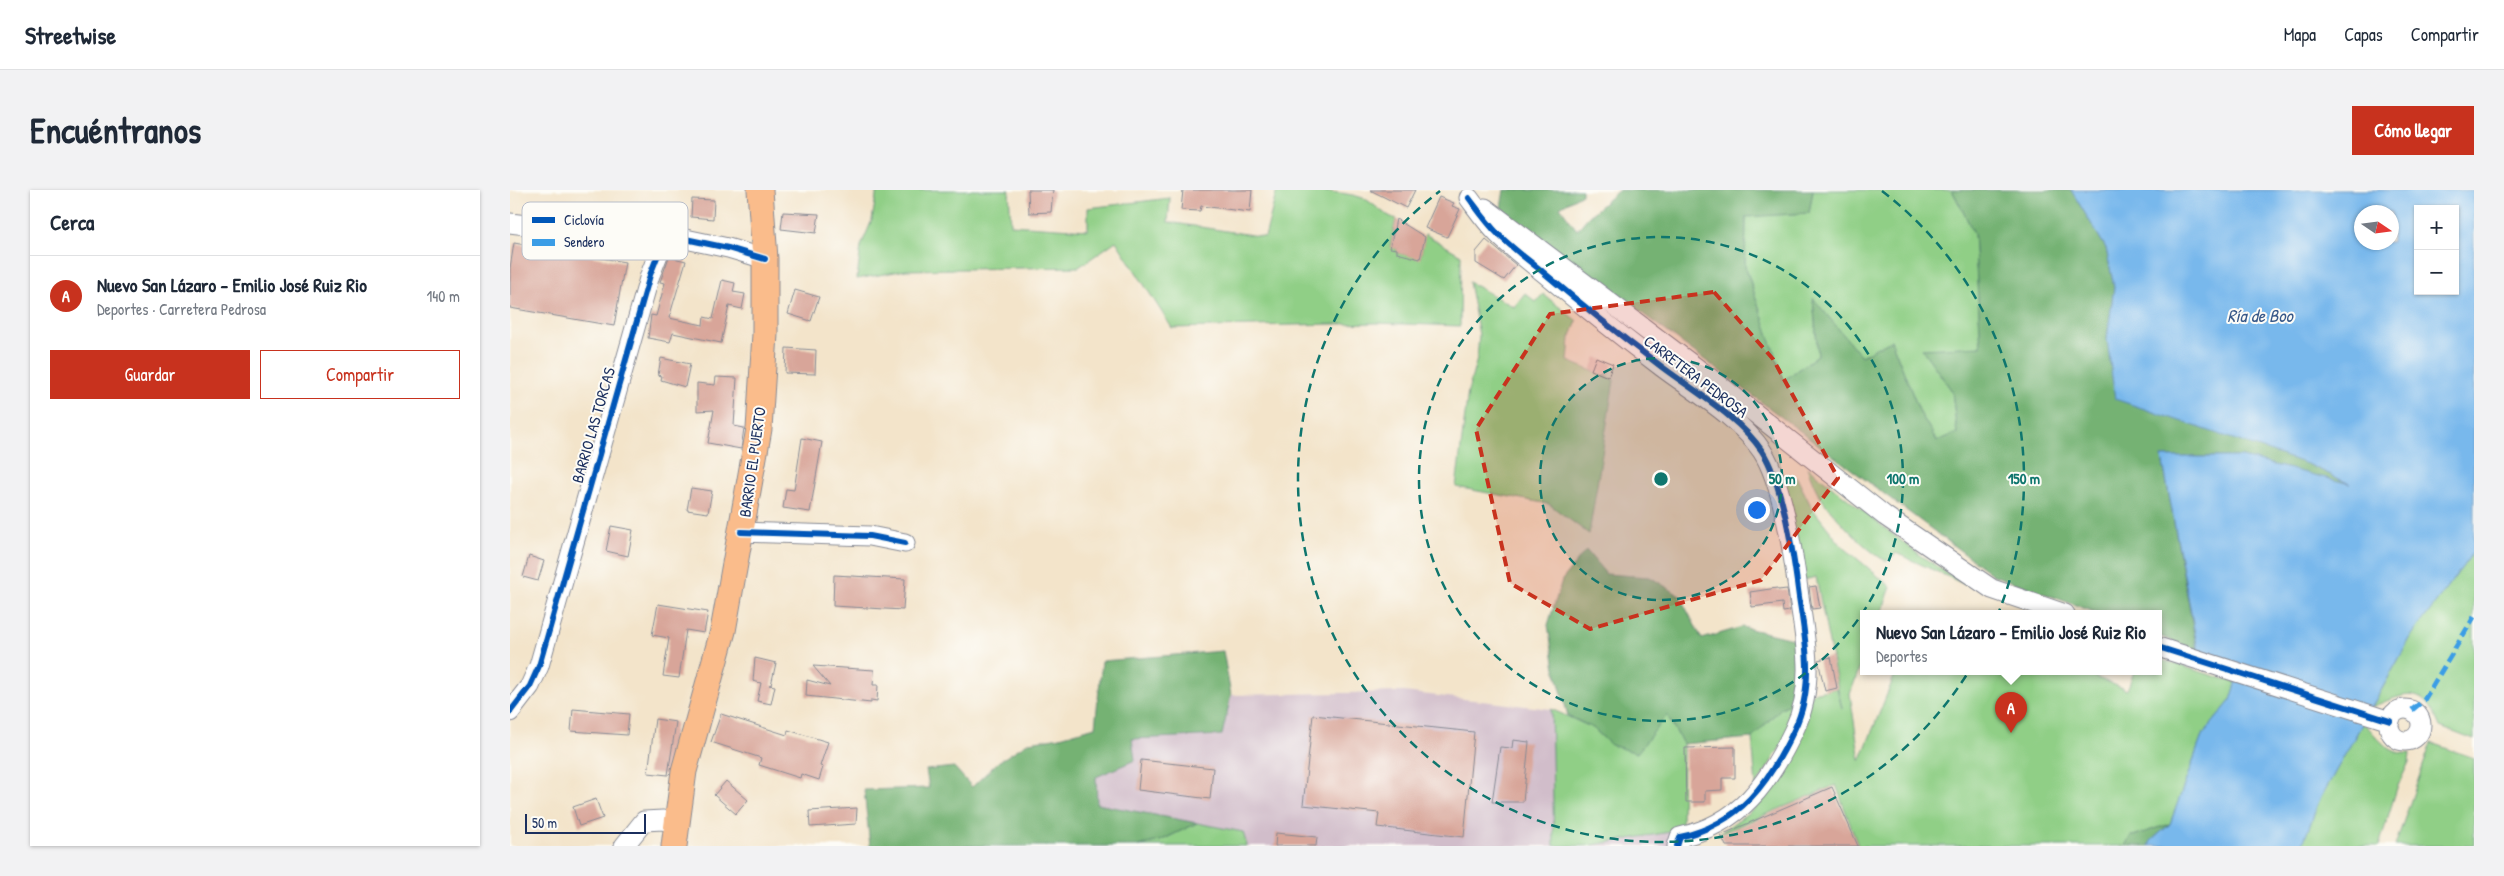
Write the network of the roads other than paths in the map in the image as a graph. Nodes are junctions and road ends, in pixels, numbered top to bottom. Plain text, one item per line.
1 (760, 190) edge
2 (1464, 194) edge
3 (688, 240) edge
4 (656, 260) edge
5 (765, 260) junction
6 (741, 532) junction
7 (904, 543) dead end
8 (2053, 610) edge
9 (2162, 648) edge
10 (510, 712) edge
11 (2390, 721) dead end
12 (676, 835) edge
13 (624, 846) edge
14 (1677, 846) edge

1 - 5 main road, BARRIO EL PUERTO
2 - 8 street, CARRETERA PEDROSA
2 - 14 street, CARRETERA PEDROSA
3 - 5 street
4 - 10 street, BARRIO LAS TORCAS
5 - 6 main road, BARRIO EL PUERTO
6 - 7 street
6 - 12 main road, BARRIO EL PUERTO
9 - 11 street
12 - 13 street

